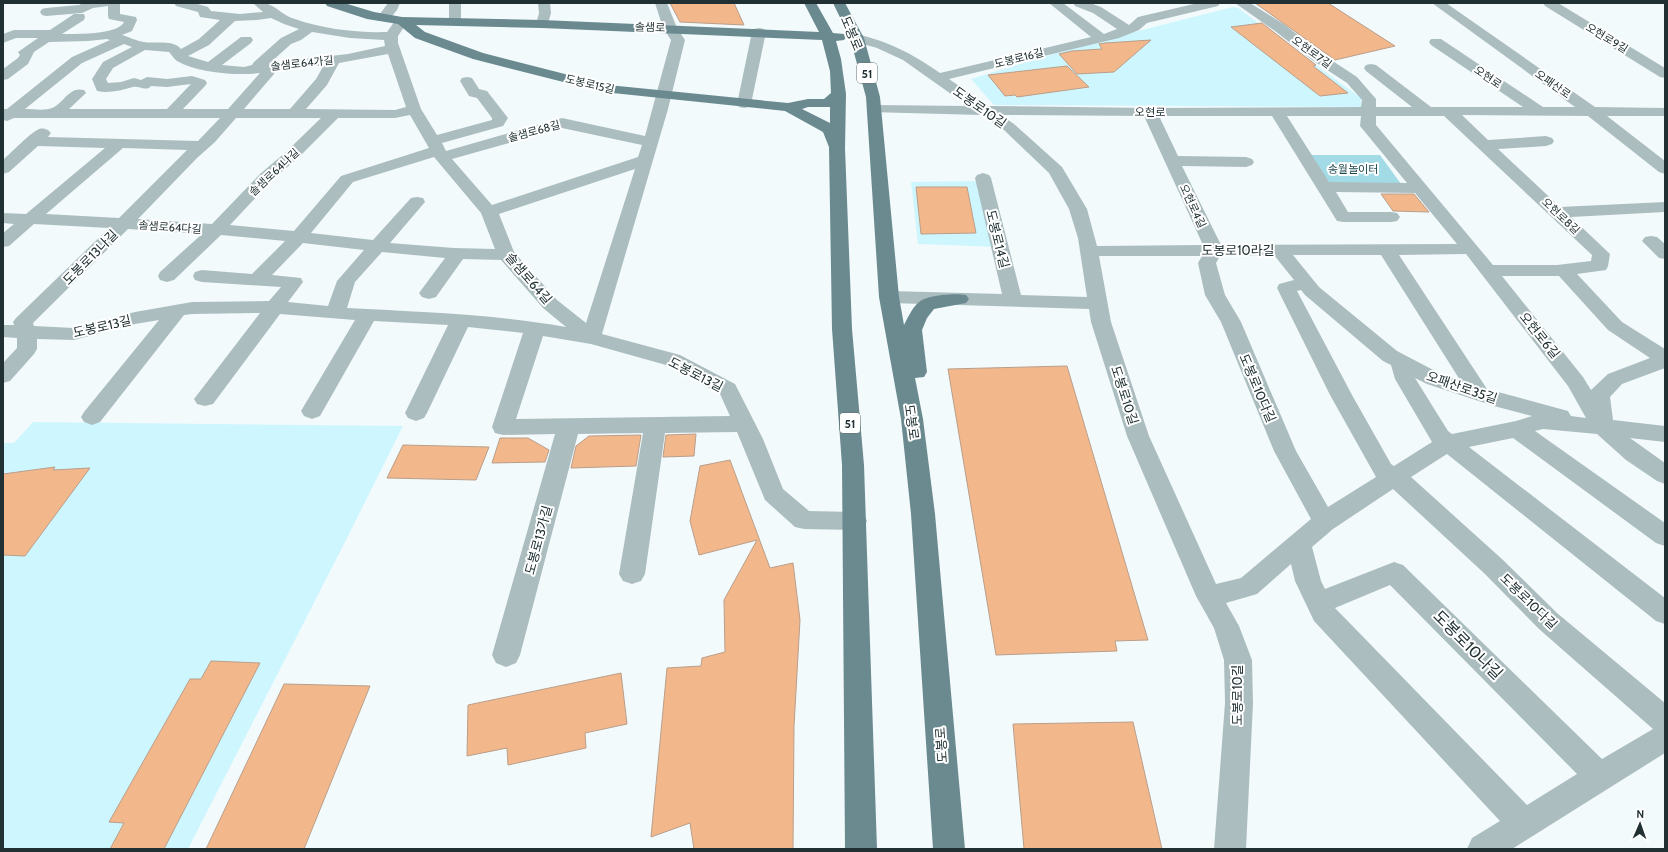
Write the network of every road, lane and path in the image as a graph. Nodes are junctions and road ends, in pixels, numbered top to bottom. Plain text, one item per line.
1 (104, 3) edge
2 (114, 3) edge
3 (180, 3) edge
4 (259, 3) edge
5 (332, 3) edge
6 (394, 3) edge
7 (455, 3) edge
8 (544, 3) edge
9 (661, 3) edge
10 (810, 3) edge
11 (839, 3) edge
12 (1055, 3) edge
13 (1079, 3) edge
14 (1177, 3) edge
15 (1214, 3) edge
16 (1241, 3) edge
17 (1438, 3) edge
18 (1549, 3) edge
19 (1189, 9) junction
20 (46, 12) dead end
21 (274, 13) junction
22 (233, 16) junction
23 (79, 17) dead end
24 (383, 18) junction
25 (402, 21) junction
26 (455, 21) junction
27 (542, 24) junction
28 (311, 27) junction
29 (670, 28) junction
30 (1128, 30) junction
31 (759, 32) junction
32 (108, 34) junction
33 (48, 36) junction
34 (827, 36) junction
35 (209, 38) junction
36 (857, 38) junction
37 (1101, 38) junction
38 (3, 39) edge
39 (122, 40) junction
40 (246, 40) dead end
41 (1436, 42) dead end
42 (392, 43) junction
43 (143, 46) junction
44 (166, 47) junction
45 (182, 58) junction
46 (333, 60) junction
47 (211, 67) junction
48 (263, 68) junction
49 (1371, 68) dead end
50 (1665, 74) edge
51 (3, 76) edge
52 (937, 78) junction
53 (467, 81) dead end
54 (145, 83) junction
55 (79, 93) dead end
56 (838, 94) junction
57 (664, 95) junction
58 (744, 104) junction
59 (788, 107) junction
60 (414, 109) junction
61 (874, 109) junction
62 (986, 110) junction
63 (1427, 111) junction
64 (1448, 111) junction
65 (1149, 112) junction
66 (1277, 112) junction
67 (1368, 112) junction
68 (1541, 112) junction
69 (1593, 112) junction
70 (1665, 112) edge
71 (60, 113) junction
72 (171, 113) junction
73 (233, 113) junction
74 (112, 114) junction
75 (294, 114) junction
76 (334, 114) junction
77 (6, 115) edge
78 (652, 141) junction
79 (1546, 141) dead end
80 (33, 142) junction
81 (120, 144) junction
82 (1483, 145) junction
83 (201, 146) junction
84 (837, 148) junction
85 (437, 149) junction
86 (646, 160) junction
87 (1172, 161) junction
88 (1246, 162) dead end
89 (6, 165) edge
90 (1665, 169) edge
91 (983, 178) dead end
92 (1325, 187) junction
93 (1420, 188) junction
94 (417, 202) dead end
95 (1665, 207) edge
96 (489, 212) junction
97 (1557, 212) junction
98 (1391, 217) dead end
99 (3, 218) edge
100 (29, 219) junction
101 (124, 223) junction
102 (216, 230) junction
103 (298, 237) junction
104 (1650, 241) dead end
105 (3, 242) edge
106 (378, 246) junction
107 (1214, 250) junction
108 (1279, 250) junction
109 (1386, 250) junction
110 (1471, 250) junction
111 (1089, 251) junction
112 (458, 254) junction
113 (506, 254) junction
114 (1665, 254) edge
115 (1488, 270) junction
116 (1563, 270) junction
117 (166, 276) dead end
118 (202, 276) dead end
119 (256, 280) junction
120 (1305, 283) junction
121 (430, 293) dead end
122 (889, 297) junction
123 (959, 299) junction
124 (1013, 300) junction
125 (1098, 303) junction
126 (274, 307) junction
127 (177, 311) junction
128 (336, 313) junction
129 (368, 315) junction
130 (461, 320) junction
131 (535, 328) junction
132 (3, 331) edge
133 (27, 333) junction
134 (591, 338) junction
135 (1665, 359) edge
136 (1402, 362) junction
137 (3, 376) edge
138 (1479, 393) junction
139 (205, 399) dead end
140 (312, 411) dead end
141 (416, 414) dead end
142 (92, 417) dead end
143 (655, 424) junction
144 (745, 424) junction
145 (569, 426) junction
146 (1603, 427) junction
147 (1517, 429) junction
148 (1665, 434) edge
149 (1448, 443) junction
150 (1665, 475) edge
151 (1395, 478) junction
152 (921, 497) junction
153 (855, 521) junction
154 (1324, 522) junction
155 (1665, 536) edge
156 (1299, 544) junction
157 (632, 574) dead end
158 (1209, 596) junction
159 (1318, 603) junction
160 (1665, 613) edge
161 (506, 655) dead end
162 (1665, 721) edge
163 (1665, 737) edge
164 (1600, 777) junction
165 (1524, 824) junction
166 (861, 849) edge
167 (949, 849) edge
168 (1230, 849) edge
169 (1483, 849) edge

1 - 20 street
2 - 32 street
3 - 22 street
4 - 21 street
5 - 24 main road, 솔샘로
6 - 24 street
7 - 26 street
8 - 27 street
9 - 29 street
10 - 34 main road, 도봉로 / 51
11 - 36 main road, 도봉로 / 51
12 - 37 street
13 - 30 street
14 - 19 street
15 - 19 street, 도봉로16길
16 - 67 street, 오현로7길
17 - 69 street, 오패산로
18 - 50 street, 오현로9길
19 - 30 street, 도봉로16길
21 - 22 street
21 - 28 street
22 - 35 street
23 - 33 street
24 - 25 main road, 솔샘로
25 - 26 main road, 솔샘로
25 - 42 street
25 - 57 main road, 도봉로15길
26 - 27 main road, 솔샘로
27 - 29 main road, 솔샘로
28 - 42 street
28 - 48 street
29 - 31 main road, 솔샘로
29 - 57 street
30 - 37 street, 도봉로16길
31 - 34 main road, 솔샘로
31 - 58 street
32 - 33 street, 솔샘로64가길
32 - 39 street, 솔샘로64가길
33 - 38 street
33 - 51 street
34 - 36 main road, 솔샘로
34 - 56 main road, 도봉로 / 51
35 - 44 street, 솔샘로64가길
35 - 45 street
36 - 52 street, 도봉로10길
36 - 61 main road, 도봉로 / 51
37 - 52 street, 도봉로16길
39 - 43 street, 솔샘로64가길
39 - 77 street
40 - 47 street
41 - 68 street, 오현로
42 - 46 street, 솔샘로64가길
42 - 60 street, 솔샘로64길
43 - 44 street, 솔샘로64가길
43 - 54 street
44 - 45 street, 솔샘로64가길
45 - 47 street, 솔샘로64가길
45 - 54 street
46 - 48 street, 솔샘로64가길
46 - 75 street
47 - 48 street, 솔샘로64가길
48 - 73 street, 도봉로13나길
49 - 63 street
52 - 62 street, 도봉로10길
53 - 85 street
54 - 72 street
54 - 74 street
55 - 71 street
56 - 59 main road
56 - 84 main road, 도봉로 / 51
57 - 58 main road, 도봉로15길
57 - 78 street
58 - 59 main road, 도봉로15길
59 - 84 main road
60 - 76 street
60 - 85 street, 솔샘로64길
61 - 62 street, 오현로
61 - 122 main road, 도봉로 / 51
62 - 65 street, 오현로
62 - 111 street, 도봉로10길
63 - 64 street, 오현로
63 - 67 street, 오현로
64 - 68 street, 오현로
64 - 82 street, 오현로8길
65 - 66 street, 오현로
65 - 87 street, 오현로4길
66 - 67 street, 오현로
66 - 92 street
67 - 93 street, 오현로6길
68 - 69 street, 오현로
69 - 70 street, 오현로
69 - 90 street, 오패산로
71 - 74 street
71 - 77 street
71 - 80 street
72 - 73 street
72 - 74 street
73 - 75 street
73 - 83 street, 도봉로13나길
75 - 76 street
76 - 102 street, 솔샘로64나길
78 - 85 street, 솔샘로68길
78 - 86 street
79 - 82 street
80 - 81 street
80 - 89 street
81 - 83 street
81 - 100 street
82 - 97 street, 오현로8길
83 - 101 street, 도봉로13나길
84 - 153 main road, 도봉로 / 51
85 - 96 street, 솔샘로64길
85 - 103 street
86 - 96 street
86 - 134 street
87 - 88 street
87 - 107 street, 오현로4길
91 - 124 street, 도봉로14길
92 - 93 street
92 - 98 street
93 - 110 street, 오현로6길
94 - 106 street
95 - 97 street
96 - 113 street, 솔샘로64길
97 - 116 street, 오현로8길
99 - 100 street, 솔샘로64다길
100 - 101 street, 솔샘로64다길
100 - 105 street
101 - 102 street, 솔샘로64다길
101 - 133 street, 도봉로13나길
102 - 103 street, 솔샘로64다길
102 - 117 street, 솔샘로64다길
103 - 106 street, 솔샘로64다길
103 - 119 street
104 - 114 street
106 - 112 street, 솔샘로64다길
106 - 128 street
107 - 108 street, 도봉로10라길
107 - 111 street, 도봉로10라길
107 - 154 street, 도봉로10다길
108 - 109 street, 도봉로10라길
108 - 120 street, 오패산로35길
109 - 110 street, 도봉로10라길
109 - 138 street
110 - 115 street, 오현로6길
111 - 125 street, 도봉로10길
112 - 113 street, 솔샘로64다길
112 - 121 street
113 - 134 street, 솔샘로64길
115 - 116 street, 오현로8길
115 - 146 street, 오현로6길
116 - 135 street
118 - 119 street
119 - 126 street
120 - 136 street, 오패산로35길
120 - 151 street, 도봉로10다길
122 - 123 street
122 - 152 main road, 도봉로 / 51
123 - 124 street
123 - 152 main road
124 - 125 street
125 - 158 street, 도봉로10길
126 - 127 street, 도봉로13길
126 - 128 street, 도봉로13길
126 - 139 street
127 - 133 street, 도봉로13길
127 - 142 street
128 - 129 street, 도봉로13길
129 - 130 street, 도봉로13길
129 - 140 street
130 - 131 street, 도봉로13길
130 - 141 street
131 - 134 street, 도봉로13길
131 - 145 street
132 - 133 street, 도봉로13길
133 - 137 street, 도봉로13나길
134 - 144 street, 도봉로13길
135 - 146 street
136 - 138 street, 오패산로35길
136 - 149 street
138 - 146 street, 오패산로35길
143 - 144 street
143 - 145 street
143 - 157 street
144 - 153 street, 도봉로13길
145 - 161 street, 도봉로13가길
146 - 147 street
146 - 148 street, 오패산로35길
146 - 150 street, 오현로6길
147 - 149 street
147 - 155 street
149 - 151 street
149 - 160 street
151 - 154 street
151 - 162 street, 도봉로10다길
152 - 167 main road, 도봉로 / 51
153 - 166 main road, 도봉로 / 51
154 - 156 street
156 - 158 street
156 - 159 street
158 - 168 street, 도봉로10길
159 - 164 street, 도봉로10나길
159 - 165 street
163 - 164 street
164 - 165 street
165 - 169 street

